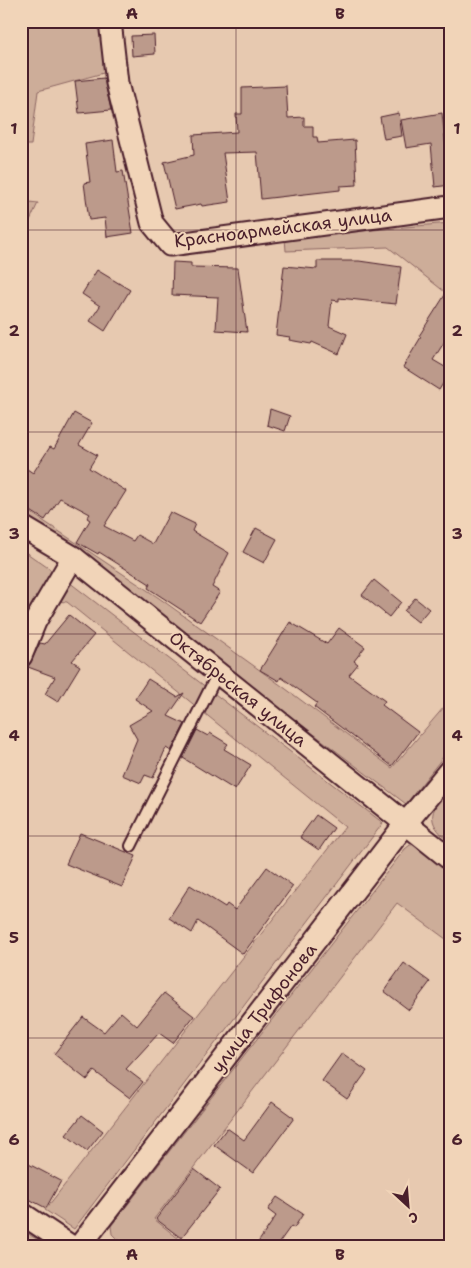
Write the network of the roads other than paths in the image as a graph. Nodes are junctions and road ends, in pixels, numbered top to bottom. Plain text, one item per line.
1 (110, 21) edge
2 (450, 208) edge
3 (21, 526) edge
4 (73, 557) junction
5 (21, 656) edge
6 (218, 673) junction
7 (450, 770) edge
8 (406, 824) junction
9 (131, 846) dead end
10 (450, 858) edge
11 (21, 1213) edge
12 (80, 1246) edge

1 - 2 street, Красноармейская улица
3 - 4 street, Октябрьская улица
4 - 5 street
4 - 6 street, Октябрьская улица
6 - 8 street, Октябрьская улица
6 - 9 lane
7 - 8 street, улица Трифонова
8 - 10 street, Октябрьская улица
8 - 12 street, улица Трифонова
11 - 12 street

